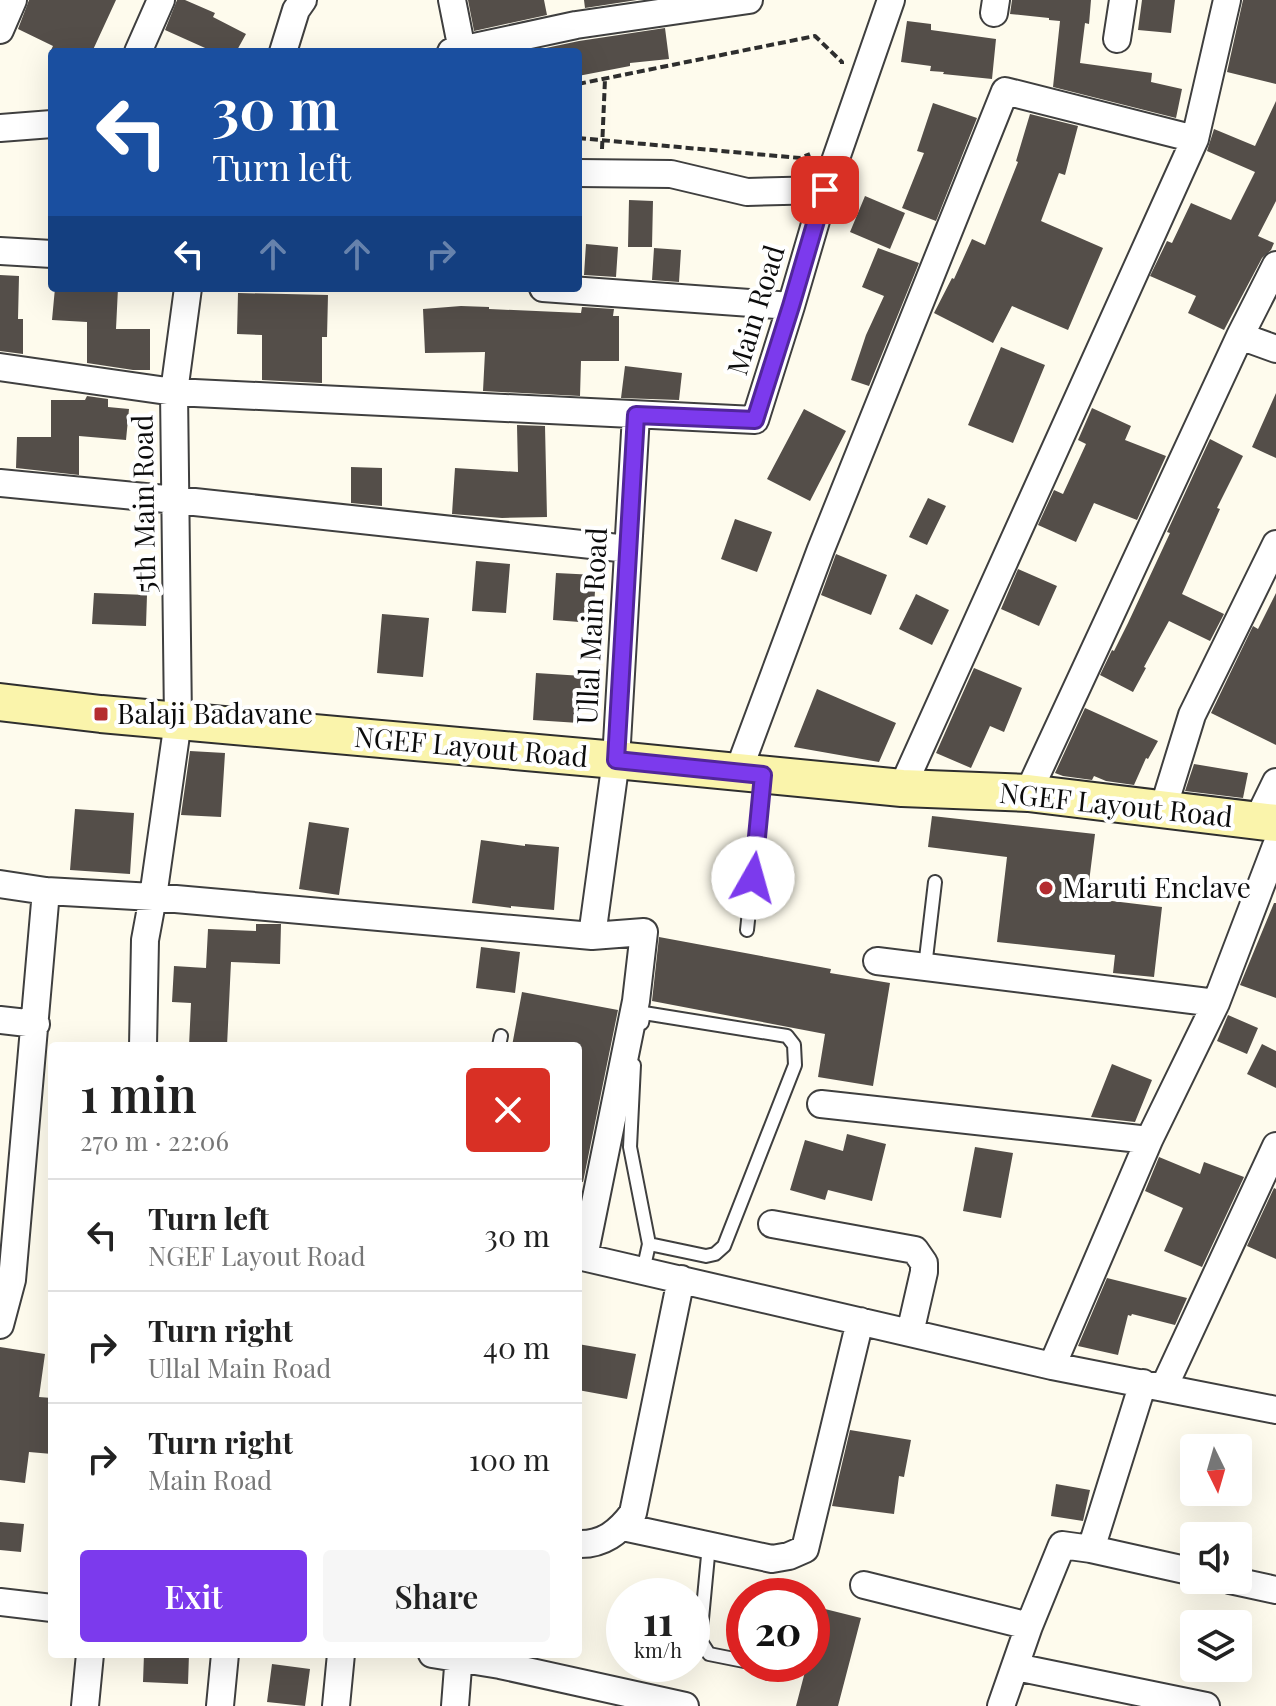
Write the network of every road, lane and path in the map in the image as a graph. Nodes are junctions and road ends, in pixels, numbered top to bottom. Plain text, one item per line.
1 (13, 0) edge
2 (161, 0) edge
3 (303, 0) edge
4 (452, 0) edge
5 (749, 0) edge
6 (891, 0) edge
7 (1123, 0) edge
8 (1227, 0) edge
9 (679, 5) edge
10 (573, 13) edge
11 (0, 30) edge
12 (1117, 39) dead end
13 (140, 48) edge
14 (284, 48) edge
15 (456, 48) edge
16 (465, 48) edge
17 (838, 75) dead end
18 (605, 79) junction
19 (582, 83) edge
20 (48, 124) edge
21 (0, 128) edge
22 (582, 138) edge
23 (602, 139) junction
24 (1195, 139) junction
25 (813, 153) dead end
26 (589, 173) edge
27 (825, 190) junction
28 (0, 251) edge
29 (48, 254) edge
30 (1276, 265) edge
31 (582, 291) edge
32 (187, 292) edge
33 (791, 306) junction
34 (1240, 336) junction
35 (1276, 349) edge
36 (0, 367) edge
37 (174, 392) junction
38 (636, 415) junction
39 (0, 483) edge
40 (176, 500) junction
41 (1276, 544) edge
42 (628, 549) junction
43 (0, 702) edge
44 (178, 721) junction
45 (616, 760) junction
46 (751, 773) junction
47 (1276, 782) edge
48 (902, 788) junction
49 (1028, 793) junction
50 (1163, 809) junction
51 (1270, 830) edge
52 (935, 882) dead end
53 (0, 884) edge
54 (46, 891) junction
55 (153, 897) junction
56 (747, 930) dead end
57 (592, 936) junction
58 (877, 961) dead end
59 (925, 967) junction
60 (1216, 1003) junction
61 (0, 1020) edge
62 (36, 1024) junction
63 (143, 1042) edge
64 (821, 1104) dead end
65 (1149, 1140) junction
66 (1276, 1146) edge
67 (12, 1148) edge
68 (772, 1224) dead end
69 (649, 1244) junction
70 (582, 1251) edge
71 (582, 1256) edge
72 (643, 1271) junction
73 (681, 1279) junction
74 (6, 1280) edge
75 (860, 1321) junction
76 (0, 1325) edge
77 (910, 1333) junction
78 (1052, 1366) junction
79 (1153, 1385) junction
80 (1276, 1410) edge
81 (623, 1527) junction
82 (582, 1544) edge
83 (709, 1545) junction
84 (1091, 1549) junction
85 (1180, 1569) edge
86 (864, 1585) dead end
87 (1252, 1585) edge
88 (1276, 1590) edge
89 (0, 1602) edge
90 (48, 1608) edge
91 (1029, 1626) junction
92 (726, 1657) edge
93 (90, 1658) edge
94 (225, 1658) edge
95 (341, 1658) edge
96 (459, 1658) edge
97 (468, 1658) edge
98 (1016, 1667) junction
99 (673, 1705) edge
100 (85, 1706) edge
101 (220, 1706) edge
102 (336, 1706) edge
103 (455, 1706) edge
104 (1001, 1706) edge
105 (1206, 1706) edge

1 - 11 street
2 - 13 street
3 - 14 street
4 - 15 street
5 - 9 street
6 - 27 street, Main Road
7 - 12 street
8 - 24 street
9 - 10 street
10 - 16 street
17 - 18 path
18 - 19 path
18 - 23 path
20 - 21 street
22 - 23 path
23 - 25 path
23 - 26 path
24 - 46 street
24 - 48 street
26 - 27 street
27 - 33 street, Main Road
28 - 29 street
30 - 34 street
31 - 33 street
32 - 37 street, 5th Main Road
33 - 38 street, Main Road
34 - 35 street
34 - 49 street
36 - 37 street
37 - 38 street
37 - 40 street, 5th Main Road
38 - 42 street, Ullal Main Road
39 - 40 street
40 - 42 street
40 - 44 street, 5th Main Road
41 - 50 street
42 - 45 street, Ullal Main Road
43 - 44 street, NGEF Layout Road
44 - 45 street, NGEF Layout Road
44 - 55 street, 5th Main Road
45 - 46 street, NGEF Layout Road
45 - 57 street, Ullal Main Road
46 - 48 street, NGEF Layout Road
46 - 56 lane
47 - 51 street
48 - 49 street, NGEF Layout Road
49 - 50 street, NGEF Layout Road
50 - 51 street, NGEF Layout Road
51 - 60 street
52 - 59 lane
53 - 54 street
54 - 55 street
54 - 62 street
55 - 57 street
55 - 63 street, 5th Main Road
57 - 70 street
58 - 59 street
59 - 60 street
60 - 65 street
61 - 62 street
62 - 67 street
64 - 65 street
65 - 78 street
66 - 79 street
67 - 74 street
68 - 77 street
69 - 69 lane
69 - 72 lane
71 - 72 street
72 - 73 street
73 - 75 street
73 - 81 street
74 - 76 street
75 - 77 street
75 - 83 street
77 - 78 street
78 - 79 street
79 - 80 street
79 - 84 street
81 - 82 street
81 - 83 street
83 - 92 lane
84 - 85 street
84 - 91 street
86 - 91 street
87 - 88 street
89 - 90 street
91 - 98 street
93 - 100 street
94 - 101 street
95 - 102 street
96 - 103 street
97 - 99 street
98 - 104 street
98 - 105 street

